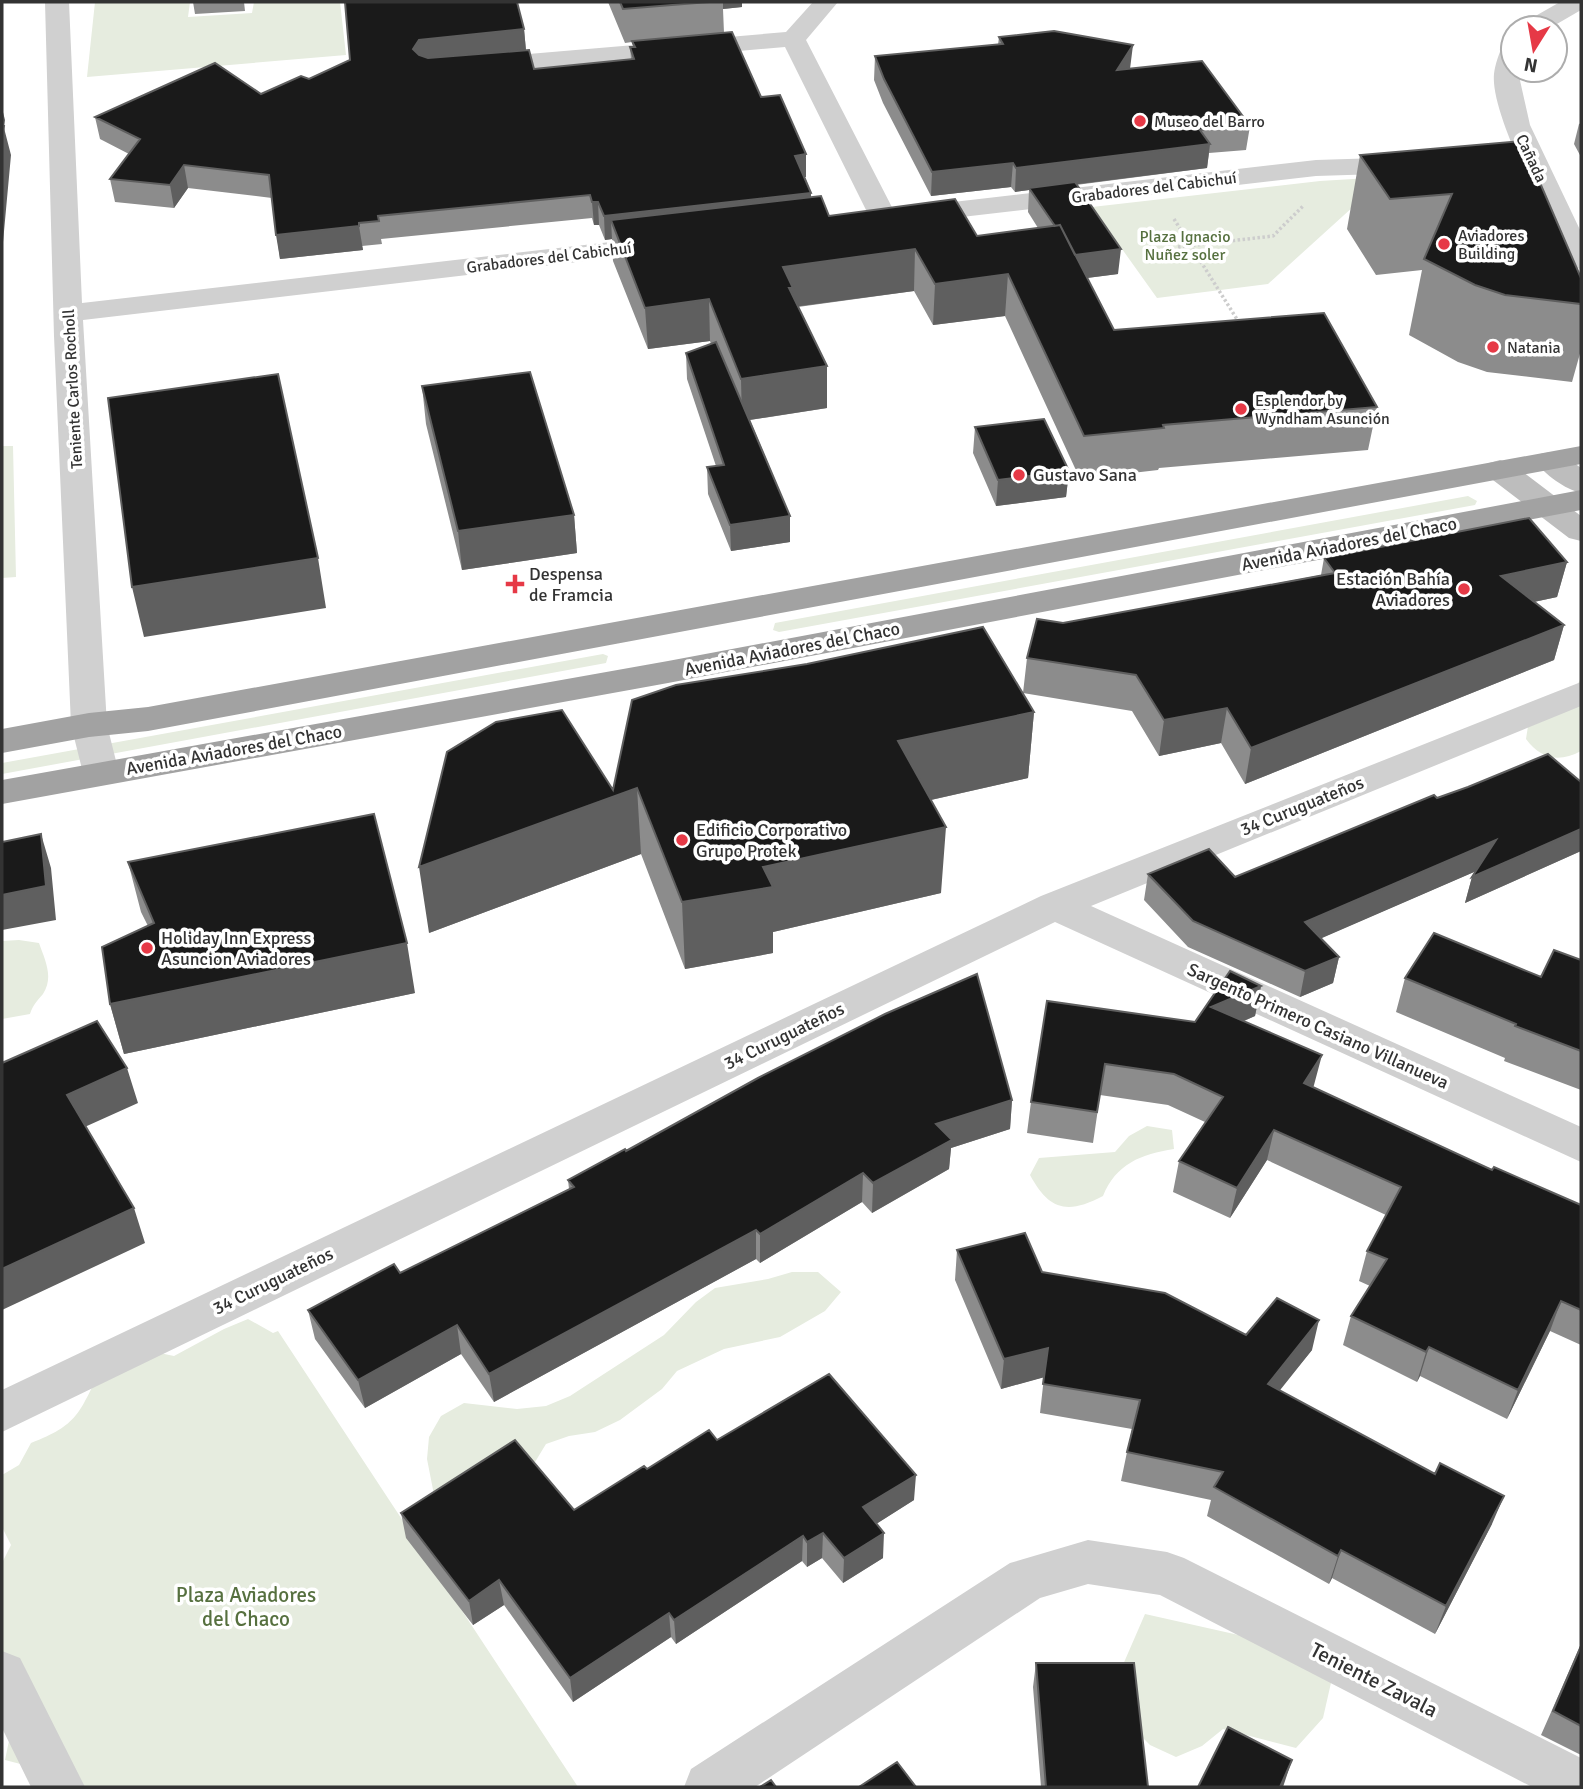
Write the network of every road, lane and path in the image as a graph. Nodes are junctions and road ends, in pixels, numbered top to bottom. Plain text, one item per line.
1 (57, 2) edge
2 (826, 2) edge
3 (1577, 2) edge
4 (1556, 14) edge
5 (793, 39) junction
6 (459, 68) edge
7 (1508, 84) edge
8 (1438, 164) edge
9 (1306, 204) dead end
10 (1169, 211) dead end
11 (683, 242) edge
12 (1192, 246) junction
13 (1178, 247) dead end
14 (1581, 261) edge
15 (68, 313) junction
16 (1241, 324) edge
17 (1566, 458) edge
18 (1500, 470) junction
19 (1581, 483) edge
20 (1581, 500) edge
21 (1547, 507) junction
22 (1581, 531) edge
23 (653, 627) junction
24 (668, 672) junction
25 (1581, 693) edge
26 (89, 725) junction
27 (2, 741) edge
28 (102, 774) junction
29 (2, 792) edge
30 (1055, 906) junction
31 (1581, 1145) edge
32 (2, 1412) edge
33 (2, 1675) edge
34 (1581, 1785) edge
35 (59, 1787) edge
36 (710, 1787) edge

1 - 15 street, Teniente Carlos Rocholl
2 - 5 street
3 - 4 street
5 - 6 street
5 - 8 street, Grabadores del Cabichuí
7 - 14 street, Cañada
9 - 12 path
10 - 12 path
11 - 15 street, Grabadores del Cabichuí
12 - 13 path
12 - 16 path
15 - 26 street, Teniente Carlos Rocholl
17 - 18 highway
17 - 19 main road
18 - 21 main road
18 - 23 highway
20 - 21 highway, Avenida Aviadores del Chaco
21 - 22 main road
21 - 24 highway, Avenida Aviadores del Chaco
23 - 24 highway
23 - 26 highway
24 - 28 highway, Avenida Aviadores del Chaco
25 - 30 street, 34 Curuguateños
26 - 27 highway
26 - 28 street, Teniente Carlos Rocholl
28 - 29 highway, Avenida Aviadores del Chaco
30 - 31 street, Sargento Primero Casiano Villanueva
30 - 32 street, 34 Curuguateños
33 - 35 street
34 - 36 street, Teniente Zavala

